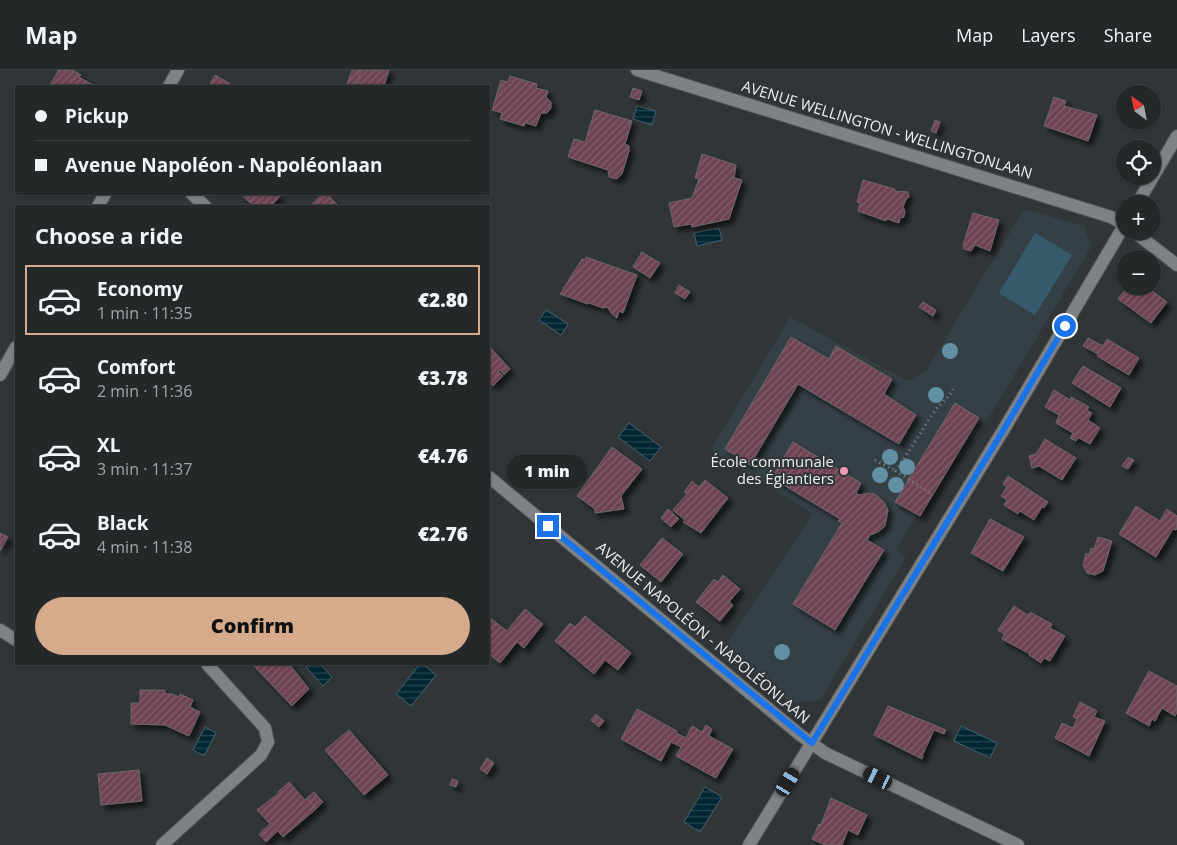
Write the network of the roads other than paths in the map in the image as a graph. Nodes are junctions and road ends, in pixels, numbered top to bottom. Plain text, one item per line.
1 (178, 70) edge
2 (637, 70) edge
3 (169, 85) edge
4 (1177, 136) edge
5 (193, 195) edge
6 (1142, 195) edge
7 (204, 205) edge
8 (1116, 220) edge
9 (1119, 240) edge
10 (1144, 240) edge
11 (1177, 266) edge
12 (15, 349) edge
13 (0, 375) edge
14 (490, 478) edge
15 (0, 630) edge
16 (15, 639) edge
17 (208, 665) edge
18 (812, 743) junction
19 (162, 845) edge
20 (749, 845) edge
21 (1018, 845) edge

1 - 3 street
2 - 8 street, AVENUE WELLINGTON - WELLINGTONLAAN
4 - 6 street
5 - 7 street
9 - 18 street
10 - 11 street, AVENUE WELLINGTON - WELLINGTONLAAN
12 - 13 street
14 - 18 street, AVENUE NAPOLÉON - NAPOLÉONLAAN
15 - 16 street
17 - 19 street
18 - 20 street
18 - 21 street, AVENUE NAPOLÉON - NAPOLÉONLAAN

